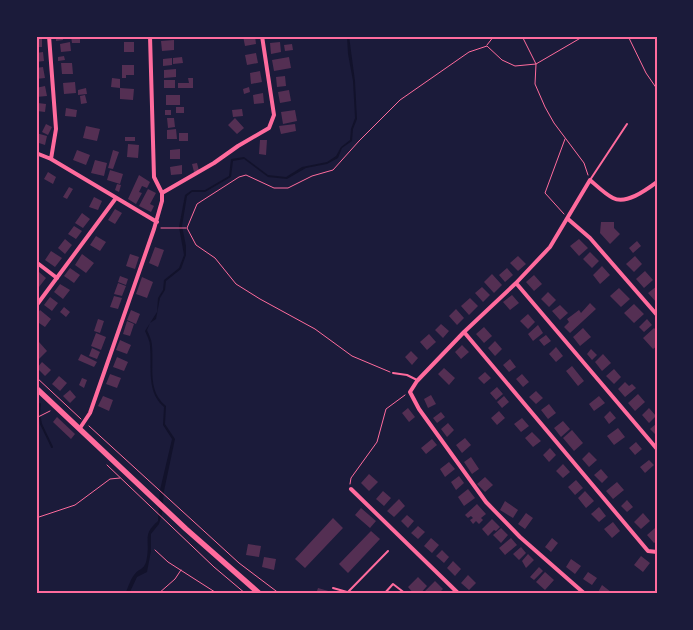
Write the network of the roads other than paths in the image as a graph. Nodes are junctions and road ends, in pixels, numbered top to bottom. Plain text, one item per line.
1 (49, 36) edge
2 (150, 36) edge
3 (262, 36) edge
4 (627, 124) dead end
5 (36, 153) edge
6 (51, 159) junction
7 (590, 180) junction
8 (657, 182) edge
9 (162, 193) junction
10 (116, 198) junction
11 (568, 219) junction
12 (156, 222) junction
13 (36, 262) edge
14 (57, 278) junction
15 (516, 283) junction
16 (36, 306) edge
17 (657, 315) edge
18 (464, 332) junction
19 (393, 373) road end
20 (417, 380) junction
21 (36, 388) edge
22 (80, 428) junction
23 (657, 449) edge
24 (352, 489) road end
25 (388, 551) dead end
26 (657, 552) edge
27 (333, 588) dead end
28 (348, 592) junction
29 (260, 594) edge
30 (354, 594) edge
31 (384, 594) edge
32 (406, 594) edge
33 (459, 594) edge
34 (585, 594) edge

1 - 6 street
2 - 9 street
3 - 9 street
4 - 7 lane
5 - 6 street
6 - 10 street
7 - 8 street
7 - 11 street
9 - 12 street
10 - 12 street
10 - 14 street
11 - 15 street
11 - 17 street
12 - 22 street
13 - 14 street
14 - 16 street
15 - 18 street
15 - 23 street
18 - 20 street
18 - 26 street
19 - 20 lane
20 - 34 street
21 - 22 main road
22 - 29 main road
24 - 33 street
25 - 28 lane
27 - 28 lane
28 - 30 lane
31 - 32 lane

